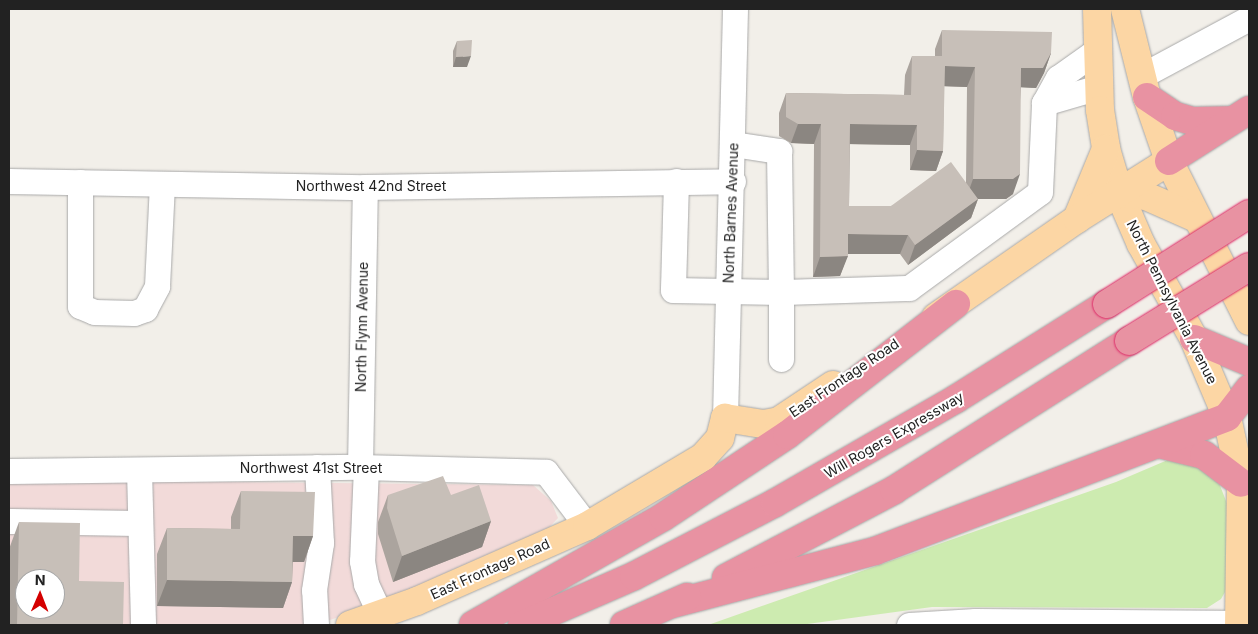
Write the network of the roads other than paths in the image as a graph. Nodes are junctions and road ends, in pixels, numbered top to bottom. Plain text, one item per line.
1 (735, 9) edge
2 (1097, 9) edge
3 (1125, 9) edge
4 (1249, 18) edge
5 (1096, 51) junction
6 (1144, 86) junction
7 (1099, 87) junction
8 (1044, 103) junction
9 (1241, 115) edge
10 (733, 144) junction
11 (1106, 149) junction
12 (1169, 161) junction
13 (9, 181) edge
14 (676, 181) junction
15 (733, 181) junction
16 (80, 182) junction
17 (162, 184) junction
18 (365, 187) junction
19 (1119, 193) junction
20 (1249, 214) edge
21 (1196, 218) junction
22 (1076, 219) junction
23 (1249, 267) edge
24 (729, 292) junction
25 (781, 292) junction
26 (956, 304) junction
27 (1249, 321) edge
28 (1194, 339) junction
29 (781, 359) dead end
30 (1249, 362) edge
31 (1249, 389) edge
32 (1227, 417) junction
33 (725, 418) junction
34 (1159, 444) junction
35 (317, 467) junction
36 (363, 467) junction
37 (139, 470) junction
38 (9, 471) edge
39 (1240, 483) junction
40 (9, 521) edge
41 (140, 523) junction
42 (587, 526) junction
43 (672, 604) junction
44 (380, 614) junction
45 (975, 623) edge
46 (1140, 624) edge
47 (1242, 624) edge
48 (143, 625) edge
49 (316, 625) edge
50 (350, 625) edge
51 (473, 625) edge
52 (522, 625) edge
53 (624, 625) edge
54 (908, 625) edge

1 - 10 street, North Barnes Avenue
2 - 5 main road, North Pennsylvania Avenue
3 - 6 main road
4 - 6 street
5 - 7 main road, North Pennsylvania Avenue
5 - 8 street
6 - 9 highway
6 - 12 main road
7 - 8 street
7 - 11 main road, North Pennsylvania Avenue
8 - 25 street
9 - 12 highway
10 - 15 street, North Barnes Avenue
10 - 25 street
11 - 19 main road, North Pennsylvania Avenue
11 - 22 main road
12 - 19 main road, East Frontage Road
12 - 21 main road
13 - 16 street, Northwest 42nd Street
14 - 15 street, Northwest 42nd Street
14 - 18 street, Northwest 42nd Street
14 - 24 street
15 - 24 street, North Barnes Avenue
16 - 17 street, Northwest 42nd Street
16 - 17 street
17 - 18 street, Northwest 42nd Street
18 - 36 street, North Flynn Avenue
19 - 21 main road
19 - 22 main road, East Frontage Road
19 - 28 main road, North Pennsylvania Avenue
20 - 52 highway, Will Rogers Expressway, bridge
21 - 27 main road
22 - 26 main road, East Frontage Road
23 - 43 highway, bridge
24 - 25 street
24 - 33 street, North Barnes Avenue
25 - 29 street
26 - 33 main road, East Frontage Road
26 - 51 highway
28 - 30 highway
28 - 32 main road, North Pennsylvania Avenue
31 - 32 highway
32 - 34 highway
32 - 39 main road, North Pennsylvania Avenue
33 - 42 main road, East Frontage Road
34 - 39 highway
34 - 43 highway
35 - 36 street, Northwest 41st Street
35 - 37 street, Northwest 41st Street
35 - 49 street
36 - 42 street, Northwest 41st Street
36 - 44 street, North Flynn Avenue
37 - 38 street, Northwest 41st Street
37 - 41 street
39 - 47 main road, North Pennsylvania Avenue
40 - 41 street
41 - 48 street
42 - 44 main road, East Frontage Road
43 - 53 highway
44 - 50 main road, East Frontage Road
45 - 46 street
45 - 54 street
46 - 47 street

